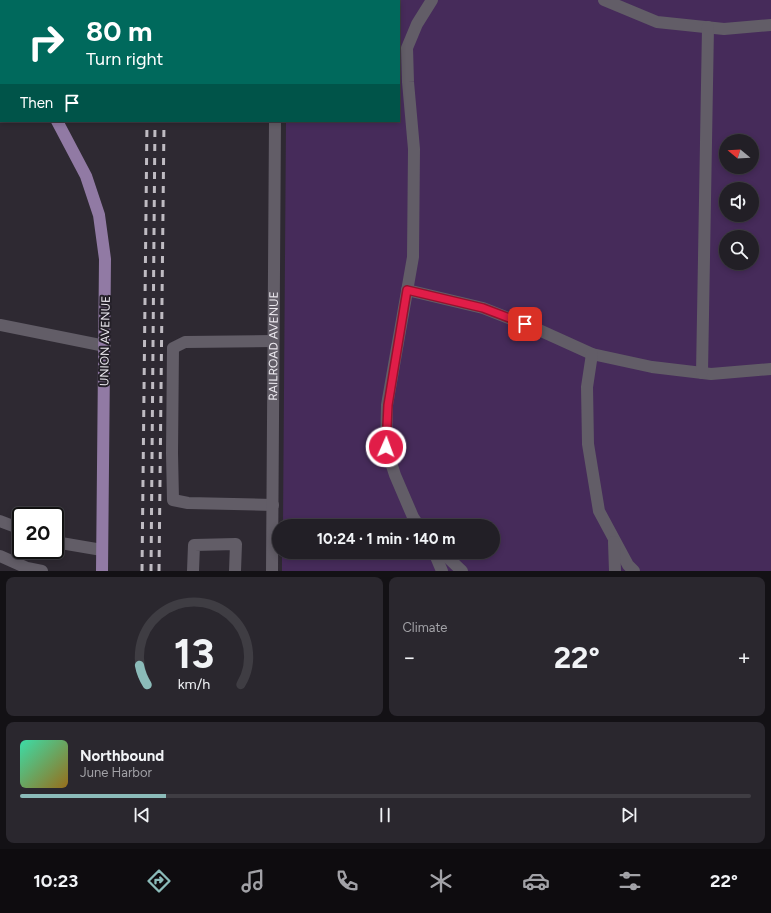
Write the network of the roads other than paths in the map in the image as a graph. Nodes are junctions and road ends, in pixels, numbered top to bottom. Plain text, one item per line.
1 (604, 0) edge
2 (427, 3) edge
3 (771, 25) edge
4 (708, 27) junction
5 (58, 122) edge
6 (275, 122) edge
7 (407, 290) junction
8 (0, 325) edge
9 (273, 341) junction
10 (105, 346) junction
11 (592, 354) junction
12 (771, 369) edge
13 (702, 373) junction
14 (273, 505) junction
15 (414, 519) edge
16 (0, 521) edge
17 (12, 526) edge
18 (614, 539) junction
19 (64, 544) edge
20 (102, 550) junction
21 (0, 556) edge
22 (437, 559) edge
23 (449, 559) edge
24 (42, 571) edge
25 (102, 571) edge
26 (193, 571) edge
27 (235, 571) edge
28 (272, 571) edge
29 (442, 571) edge
30 (462, 571) edge
31 (615, 571) edge
32 (634, 571) edge

1 - 4 street
2 - 7 street
3 - 4 street
4 - 13 street
5 - 10 main road, UNION AVENUE
6 - 9 street, RAILROAD AVENUE
7 - 11 street
7 - 15 street
8 - 10 street
9 - 14 street, RAILROAD AVENUE
9 - 14 street
10 - 20 main road, UNION AVENUE
11 - 13 street
11 - 18 street
12 - 13 street
14 - 28 street, RAILROAD AVENUE
16 - 17 street
18 - 31 street
18 - 32 street
19 - 20 street
20 - 25 main road, UNION AVENUE
21 - 24 street
22 - 29 street
23 - 30 street
26 - 27 street

